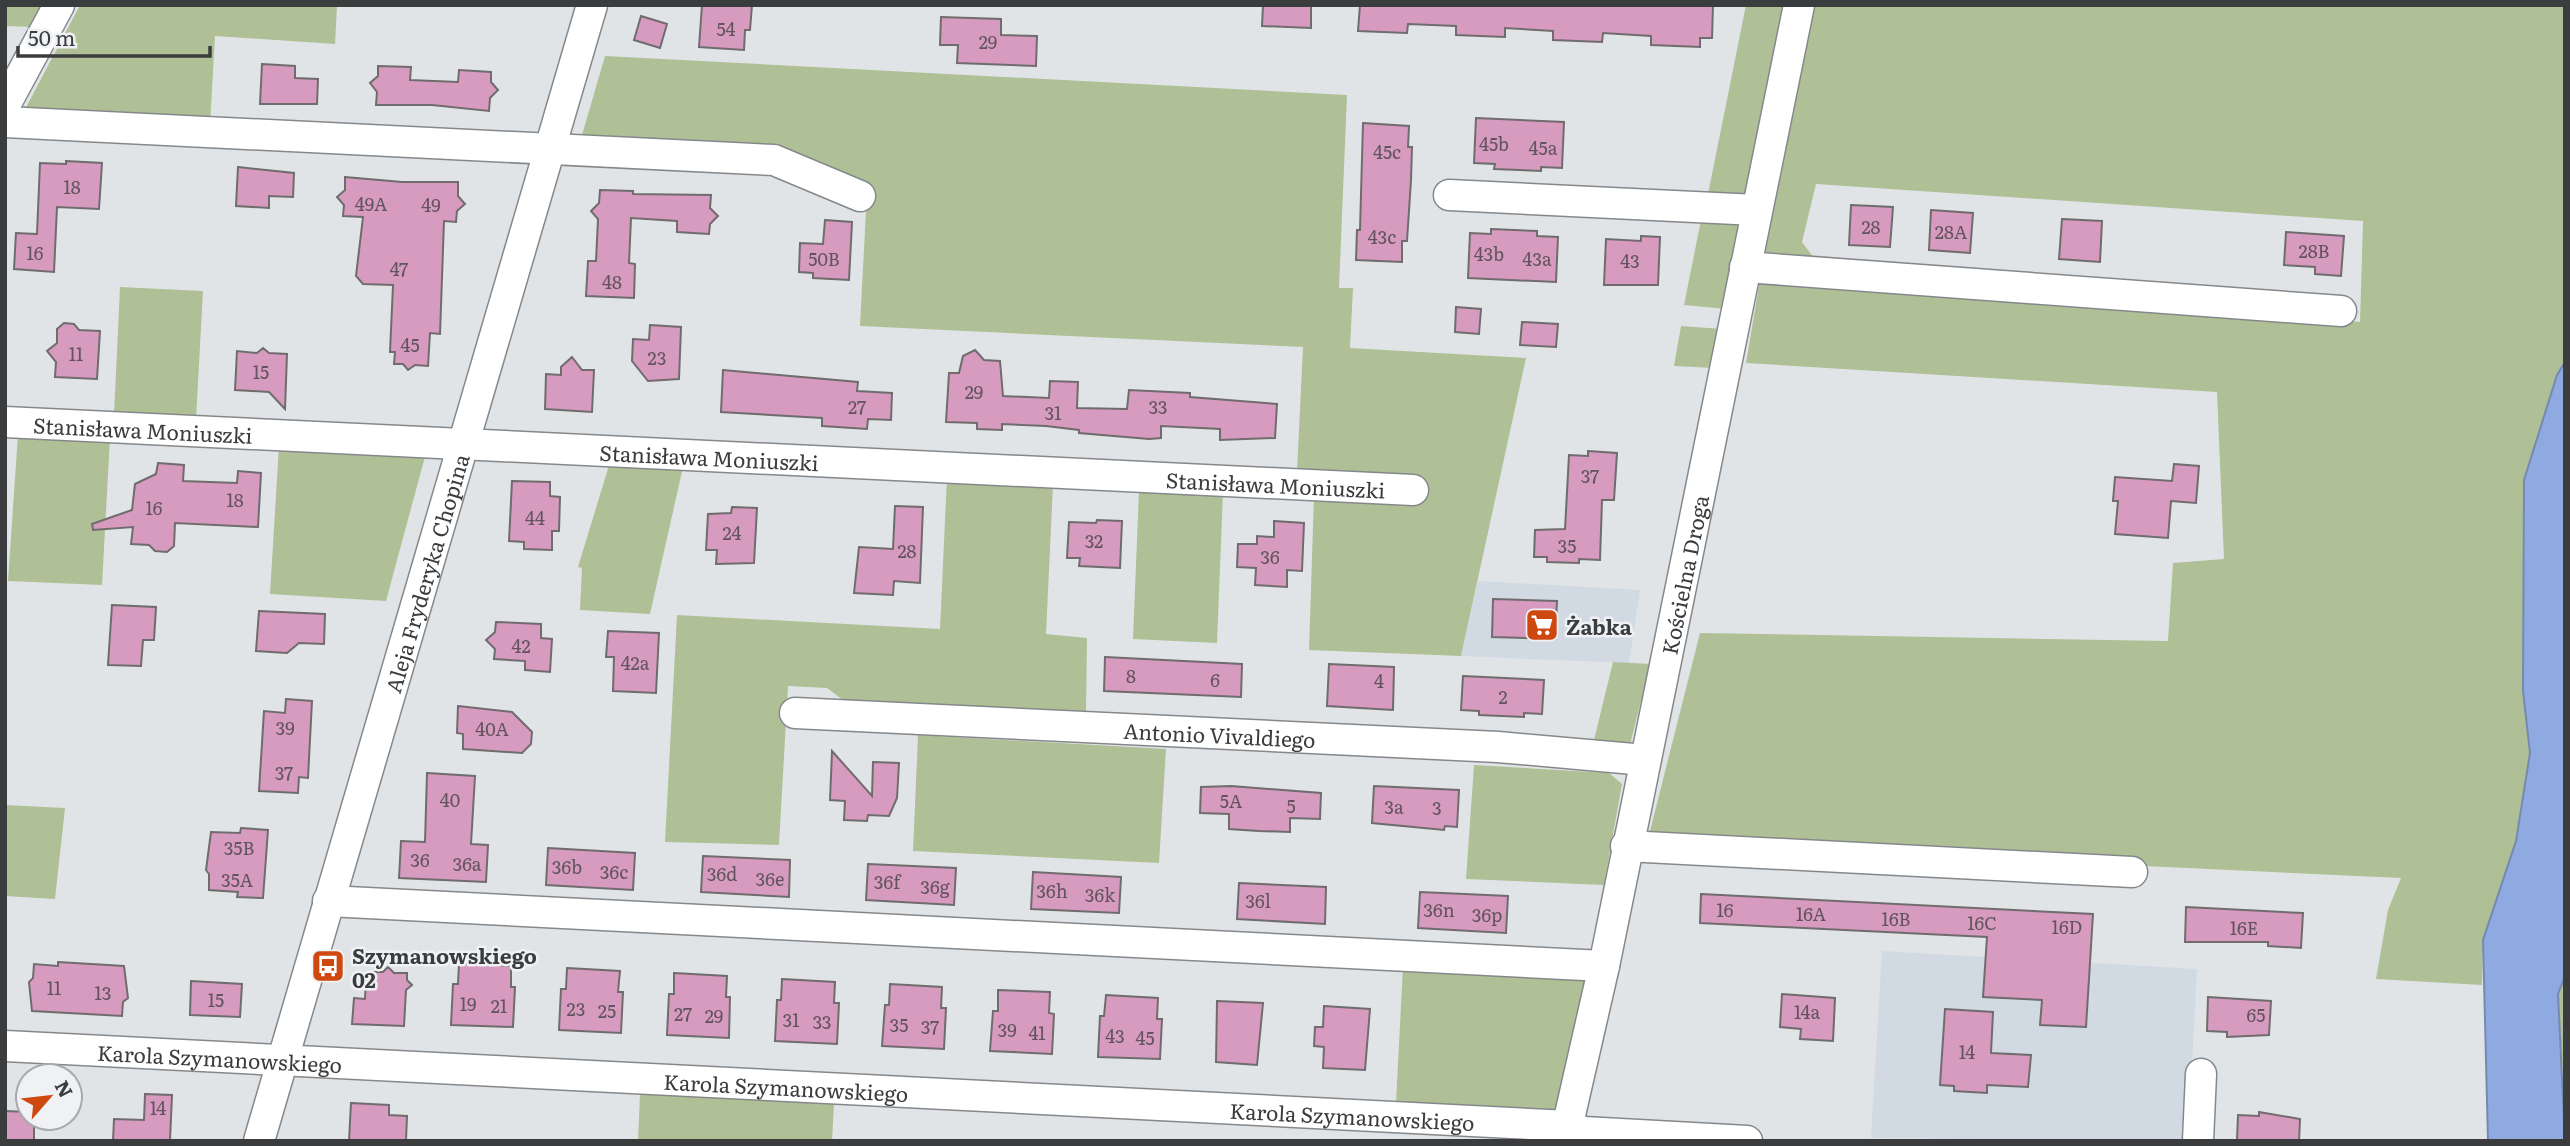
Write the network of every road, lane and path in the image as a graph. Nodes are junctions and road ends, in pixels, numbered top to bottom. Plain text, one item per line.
1 (59, 5) edge
2 (592, 5) edge
3 (1799, 5) edge
4 (5, 105) edge
5 (5, 122) edge
6 (550, 151) junction
7 (1448, 195) dead end
8 (860, 196) dead end
9 (1756, 209) junction
10 (1745, 267) junction
11 (2341, 312) dead end
12 (5, 422) edge
13 (465, 443) junction
14 (1413, 490) dead end
15 (795, 713) dead end
16 (1646, 760) junction
17 (1626, 846) junction
18 (2132, 872) dead end
19 (328, 901) junction
20 (1604, 966) junction
21 (5, 1046) edge
22 (283, 1059) junction
23 (2201, 1074) dead end
24 (1566, 1134) edge
25 (259, 1141) edge
26 (1747, 1141) edge
27 (2197, 1141) edge

1 - 4 street
2 - 6 street, Aleja Fryderyka Chopina
3 - 9 street, Kościelna Droga
5 - 6 street
6 - 8 street
6 - 13 street, Aleja Fryderyka Chopina
7 - 9 street
9 - 10 street, Kościelna Droga
10 - 11 street
10 - 16 street, Kościelna Droga
12 - 13 street, Stanisława Moniuszki
13 - 14 street, Stanisława Moniuszki
13 - 19 street, Aleja Fryderyka Chopina
15 - 16 street, Antonio Vivaldiego
16 - 17 street, Kościelna Droga
17 - 18 street
17 - 20 street, Kościelna Droga
19 - 20 street
19 - 22 street, Aleja Fryderyka Chopina
20 - 24 street, Kościelna Droga
21 - 22 street, Karola Szymanowskiego
22 - 24 street, Karola Szymanowskiego
22 - 25 street, Aleja Fryderyka Chopina
23 - 27 street
24 - 26 street, Karola Szymanowskiego

